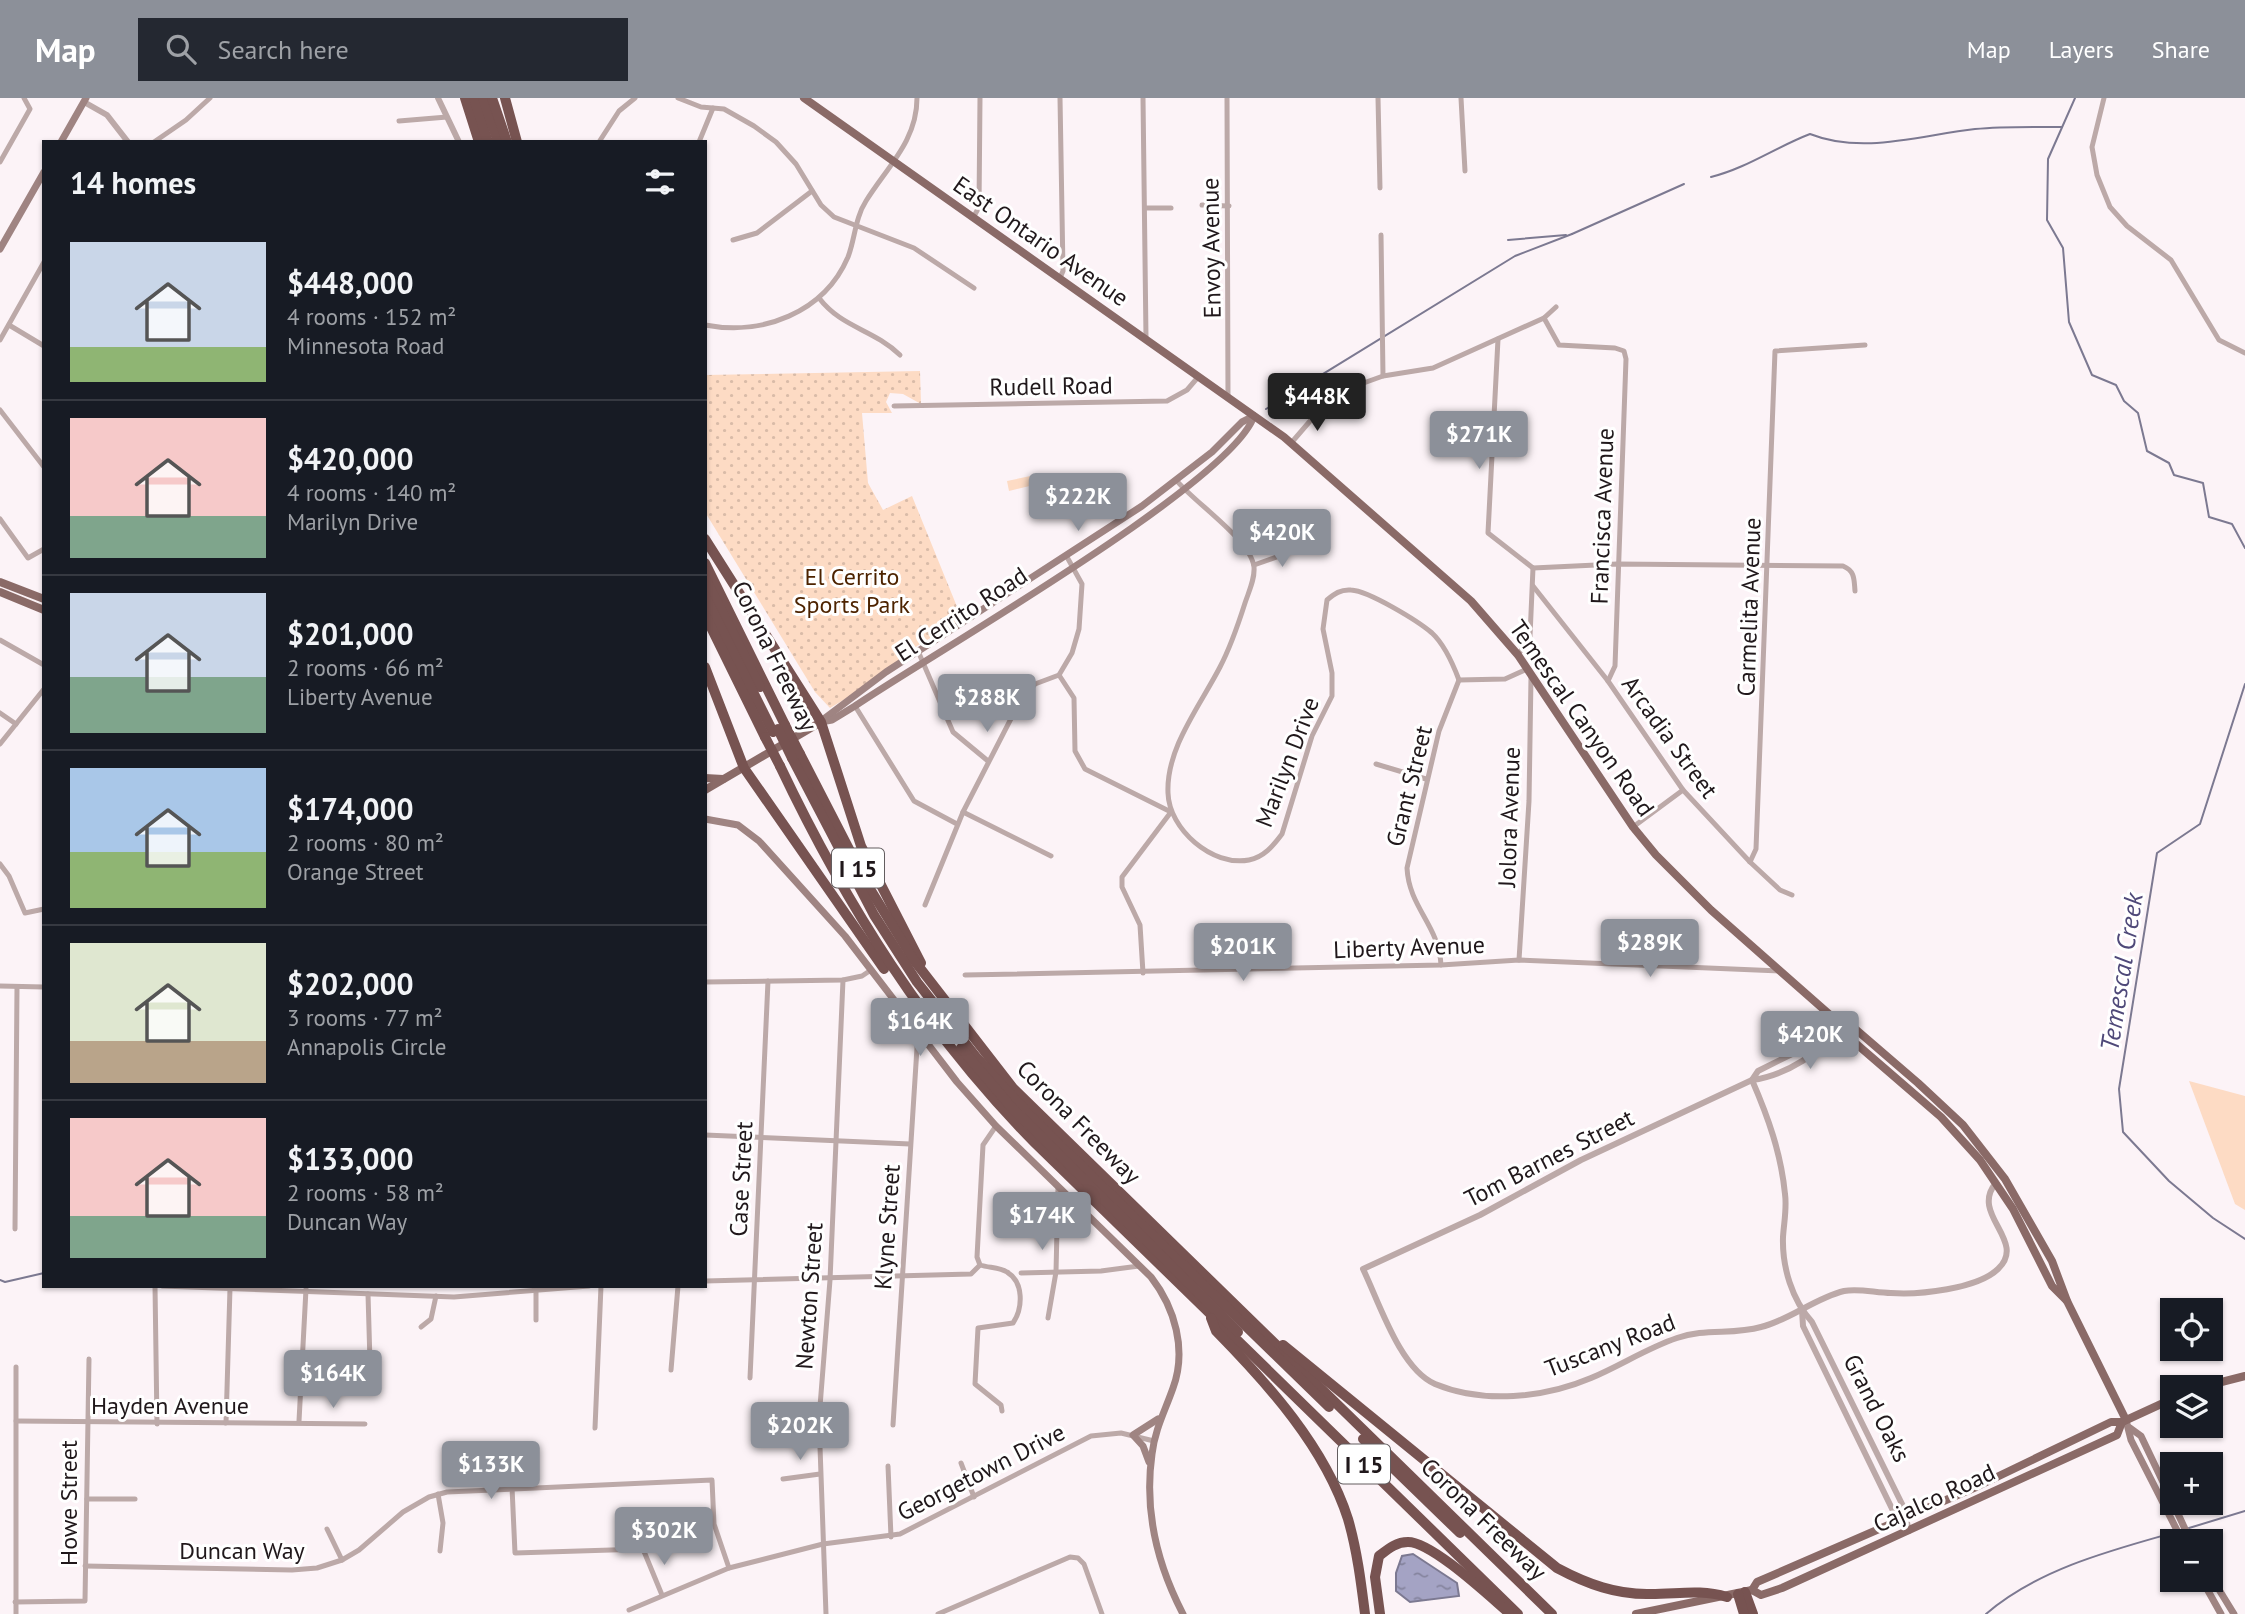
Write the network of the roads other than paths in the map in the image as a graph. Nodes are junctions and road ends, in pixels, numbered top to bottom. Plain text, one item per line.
1 (24, 98) edge
2 (210, 98) edge
3 (438, 98) edge
4 (465, 98) edge
5 (474, 98) edge
6 (483, 98) edge
7 (492, 98) edge
8 (505, 98) edge
9 (635, 98) edge
10 (678, 98) edge
11 (804, 98) edge
12 (917, 98) edge
13 (981, 98) edge
14 (1060, 98) edge
15 (1143, 98) edge
16 (1227, 98) edge
17 (1378, 98) edge
18 (1461, 98) edge
19 (2104, 98) edge
20 (85, 100) edge
21 (713, 108) junction
22 (447, 117) junction
23 (399, 121) dead end
24 (62, 140) edge
25 (126, 140) edge
26 (157, 140) edge
27 (458, 140) edge
28 (478, 140) edge
29 (487, 140) edge
30 (497, 140) edge
31 (506, 140) edge
32 (516, 140) edge
33 (600, 140) edge
34 (700, 140) edge
35 (893, 161) junction
36 (0, 162) edge
37 (1465, 171) dead end
38 (42, 176) edge
39 (1380, 188) dead end
40 (812, 191) junction
41 (1202, 205) dead end
42 (1229, 206) junction
43 (1145, 208) junction
44 (1171, 208) dead end
45 (973, 218) junction
46 (856, 225) junction
47 (1381, 235) dead end
48 (733, 240) dead end
49 (0, 249) edge
50 (42, 269) edge
51 (1060, 278) junction
52 (974, 288) dead end
53 (819, 298) junction
54 (1556, 307) dead end
55 (1544, 318) junction
56 (9, 325) junction
57 (707, 325) edge
58 (1146, 338) junction
59 (1499, 339) junction
60 (0, 341) edge
61 (42, 344) edge
62 (1865, 345) dead end
63 (2245, 354) edge
64 (900, 355) dead end
65 (1199, 376) junction
66 (1383, 376) junction
67 (1228, 397) junction
68 (894, 406) dead end
69 (0, 410) edge
70 (1254, 416) junction
71 (1292, 442) junction
72 (42, 464) edge
73 (1177, 481) junction
74 (1184, 490) junction
75 (0, 519) edge
76 (707, 542) edge
77 (1301, 548) dead end
78 (42, 550) edge
79 (1067, 557) junction
80 (1617, 564) junction
81 (1254, 565) junction
82 (1073, 566) junction
83 (1768, 566) junction
84 (707, 568) edge
85 (1533, 568) junction
86 (0, 582) edge
87 (707, 582) edge
88 (1533, 586) junction
89 (1855, 591) dead end
90 (0, 592) edge
91 (42, 598) edge
92 (707, 600) edge
93 (707, 608) edge
94 (42, 609) edge
95 (707, 619) edge
96 (0, 640) edge
97 (918, 651) junction
98 (1518, 655) junction
99 (726, 657) junction
100 (923, 661) junction
101 (42, 664) edge
102 (707, 672) edge
103 (1529, 673) junction
104 (1059, 675) junction
105 (1459, 680) junction
106 (1608, 681) junction
107 (42, 692) edge
108 (855, 706) junction
109 (0, 713) edge
110 (821, 722) junction
111 (16, 724) junction
112 (776, 730) junction
113 (0, 744) edge
114 (791, 759) junction
115 (988, 761) junction
116 (1376, 764) dead end
117 (744, 768) junction
118 (707, 778) edge
119 (726, 779) junction
120 (1426, 779) junction
121 (707, 789) edge
122 (1683, 790) junction
123 (963, 812) junction
124 (1171, 812) junction
125 (707, 819) edge
126 (957, 824) junction
127 (1633, 827) junction
128 (1051, 856) dead end
129 (1750, 862) junction
130 (0, 864) edge
131 (1792, 895) dead end
132 (925, 905) dead end
133 (42, 909) edge
134 (1519, 960) junction
135 (1441, 965) junction
136 (871, 970) junction
137 (1782, 971) junction
138 (1143, 973) junction
139 (965, 975) dead end
140 (925, 977) junction
141 (843, 980) junction
142 (768, 981) junction
143 (707, 982) edge
144 (0, 986) edge
145 (17, 986) junction
146 (42, 987) edge
147 (916, 1006) junction
148 (1838, 1023) junction
149 (918, 1032) junction
150 (1752, 1080) junction
151 (996, 1126) junction
152 (707, 1135) edge
153 (761, 1138) junction
154 (834, 1141) junction
155 (910, 1144) junction
156 (1996, 1183) junction
157 (1058, 1187) junction
158 (2023, 1209) junction
159 (15, 1228) dead end
160 (980, 1265) junction
161 (1139, 1266) junction
162 (1363, 1269) joint
163 (1056, 1272) junction
164 (1021, 1273) dead end
165 (901, 1277) junction
166 (754, 1279) junction
167 (830, 1280) junction
168 (707, 1282) edge
169 (155, 1288) edge
170 (230, 1288) edge
171 (306, 1288) edge
172 (382, 1288) edge
173 (454, 1288) edge
174 (563, 1288) edge
175 (601, 1288) edge
176 (678, 1288) edge
177 (537, 1290) junction
178 (368, 1294) junction
179 (381, 1294) junction
180 (436, 1296) junction
181 (454, 1297) junction
182 (2067, 1301) junction
183 (1234, 1304) junction
184 (1802, 1310) junction
185 (1209, 1314) junction
186 (1048, 1318) dead end
187 (536, 1320) dead end
188 (421, 1327) dead end
189 (89, 1359) dead end
190 (370, 1362) dead end
191 (16, 1367) dead end
192 (671, 1370) dead end
193 (2245, 1376) edge
194 (750, 1378) dead end
195 (2223, 1382) edge
196 (2160, 1405) edge
197 (1002, 1411) dead end
198 (1159, 1418) junction
199 (16, 1421) junction
200 (299, 1421) junction
201 (86, 1422) junction
202 (226, 1423) junction
203 (2126, 1423) junction
204 (157, 1424) junction
205 (365, 1424) dead end
206 (893, 1424) dead end
207 (595, 1428) dead end
208 (1133, 1435) junction
209 (1339, 1440) junction
210 (1154, 1441) junction
211 (961, 1463) dead end
212 (888, 1466) dead end
213 (1151, 1466) junction
214 (820, 1474) junction
215 (2160, 1476) edge
216 (783, 1479) dead end
217 (512, 1487) junction
218 (438, 1494) junction
219 (974, 1497) junction
220 (87, 1499) junction
221 (135, 1499) dead end
222 (2175, 1515) edge
223 (1908, 1517) junction
224 (1898, 1521) junction
225 (2176, 1521) junction
226 (327, 1529) dead end
227 (2180, 1529) edge
228 (1909, 1531) junction
229 (891, 1537) junction
230 (823, 1544) junction
231 (440, 1551) dead end
232 (342, 1560) junction
233 (85, 1566) junction
234 (729, 1568) junction
235 (2209, 1592) edge
236 (2220, 1592) edge
237 (1741, 1593) junction
238 (662, 1595) junction
239 (15, 1602) junction
240 (629, 1610) dead end
241 (16, 1614) edge
242 (826, 1614) edge
243 (938, 1614) edge
244 (1102, 1614) edge
245 (1183, 1614) edge
246 (1365, 1614) edge
247 (1380, 1614) edge
248 (1510, 1614) edge
249 (1518, 1614) edge
250 (1543, 1614) edge
251 (1552, 1614) edge
252 (1636, 1614) edge
253 (1744, 1614) edge
254 (1753, 1614) edge
255 (2221, 1614) edge
256 (2234, 1614) edge

1 - 36 street
2 - 26 street
3 - 22 street
4 - 28 highway
5 - 29 highway
6 - 30 highway
7 - 31 highway
8 - 32 highway
9 - 33 street
10 - 21 street
11 - 35 main road, East Ontario Avenue
12 - 35 street
13 - 45 street
14 - 51 street
15 - 43 street
16 - 42 street, Envoy Avenue
17 - 39 street
18 - 37 street
19 - 63 street
20 - 24 main road
20 - 25 street
21 - 34 street
21 - 40 street
22 - 23 street
22 - 27 street
35 - 45 main road, East Ontario Avenue
35 - 46 street
38 - 49 main road
40 - 46 street
40 - 48 street
41 - 42 street
42 - 67 street, Envoy Avenue
43 - 44 street
43 - 58 street
45 - 51 main road, East Ontario Avenue
46 - 52 street
46 - 53 street
47 - 66 street
50 - 56 street
51 - 58 main road, East Ontario Avenue
53 - 57 street
53 - 64 street
54 - 55 street
55 - 59 street
55 - 80 street, Francisca Avenue
56 - 60 street
56 - 61 street
58 - 65 main road, East Ontario Avenue
59 - 66 street
59 - 85 street
62 - 83 street, Carmelita Avenue
65 - 67 main road, East Ontario Avenue
65 - 68 street, Rudell Road
66 - 71 street
67 - 70 main road, East Ontario Avenue
69 - 72 street
70 - 71 main road, Temescal Canyon Road
70 - 73 main road, El Cerrito Road
70 - 74 main road, El Cerrito Road
71 - 98 main road, Temescal Canyon Road
73 - 74 street
73 - 79 main road, El Cerrito Road
74 - 81 street
74 - 82 main road, El Cerrito Road
75 - 78 street
76 - 110 highway
77 - 81 street
79 - 82 street
79 - 97 main road, El Cerrito Road
80 - 83 street
80 - 85 street
80 - 106 street, Francisca Avenue
81 - 124 street
82 - 100 main road, El Cerrito Road
82 - 104 street
83 - 89 street
83 - 129 street, Carmelita Avenue
84 - 112 highway, Corona Freeway / I 15
85 - 88 street
86 - 91 main road
87 - 112 highway
88 - 98 street
88 - 106 street, Arcadia Street
90 - 94 main road
92 - 112 highway
93 - 99 highway
95 - 99 highway, Corona Freeway / I 15
96 - 101 street
97 - 100 street
97 - 110 main road, El Cerrito Road
98 - 103 main road, Temescal Canyon Road
99 - 112 highway, Corona Freeway / I 15
100 - 108 main road, El Cerrito Road
100 - 115 street
102 - 117 highway
103 - 105 street
103 - 127 main road, Temescal Canyon Road
103 - 134 street, Jolora Avenue
104 - 115 street
104 - 124 street
105 - 120 street, Grant Street
105 - 124 street, Marilyn Drive
106 - 122 street, Arcadia Street
107 - 111 street
108 - 110 main road, El Cerrito Road
108 - 126 street
109 - 111 street
110 - 117 main road, El Cerrito Road
110 - 140 highway
111 - 113 street
112 - 114 highway, Corona Freeway / I 15, bridge
112 - 114 highway, Corona Freeway / I 15, bridge
114 - 140 highway, Corona Freeway / I 15
114 - 147 highway, Corona Freeway / I 15
114 - 209 highway
114 - 250 highway
115 - 123 street
116 - 120 street
117 - 119 main road, El Cerrito Road
117 - 147 highway
118 - 119 main road
119 - 121 main road, El Cerrito Road
120 - 135 street, Grant Street
122 - 127 street
122 - 129 street, Arcadia Street
123 - 126 street
123 - 128 street
124 - 138 street
125 - 136 main road
126 - 132 street
127 - 137 main road, Temescal Canyon Road
129 - 131 street, Arcadia Street
130 - 133 street
134 - 135 street, Liberty Avenue
134 - 137 street, Liberty Avenue
135 - 138 street, Liberty Avenue
136 - 141 street
136 - 149 main road
137 - 148 main road, Temescal Canyon Road
138 - 139 street, Liberty Avenue
140 - 183 highway, Corona Freeway / I 15
141 - 142 street
141 - 154 street, Newton Street
142 - 143 street
142 - 153 street, Case Street
144 - 145 street
145 - 146 street
145 - 159 street
147 - 185 highway, Corona Freeway / I 15
148 - 150 street, Tom Barnes Street
148 - 150 street, Tom Barnes Street
148 - 156 main road, Temescal Canyon Road
148 - 158 main road, Temescal Canyon Road
149 - 151 main road
149 - 155 street, Klyne Street
150 - 162 street, Tom Barnes Street
150 - 184 street, Grand Oaks
151 - 157 main road
151 - 160 street
152 - 153 street
153 - 154 street
153 - 166 street, Case Street
154 - 155 street
154 - 167 street, Newton Street
155 - 165 street, Klyne Street
156 - 158 main road
156 - 182 main road, Temescal Canyon Road
156 - 184 street, Tuscany Road
157 - 161 main road
157 - 163 street
158 - 182 main road, Temescal Canyon Road
160 - 165 street
160 - 197 street
161 - 163 street
161 - 198 main road
162 - 184 street, Tuscany Road
163 - 164 street
163 - 186 street
165 - 167 street
165 - 206 street, Klyne Street
166 - 167 street
166 - 168 street
166 - 194 street, Case Street
167 - 214 street, Newton Street
169 - 204 street
170 - 171 street
170 - 202 street
171 - 178 street
171 - 200 street
172 - 179 street
173 - 181 street
174 - 177 street
175 - 207 street
176 - 192 street
177 - 181 street
177 - 187 street
178 - 179 street
178 - 190 street
179 - 180 street
180 - 181 street
180 - 188 street
182 - 203 main road, Temescal Canyon Road
183 - 237 highway
183 - 251 highway, Corona Freeway / I 15
184 - 223 street, Grand Oaks
184 - 224 street, Grand Oaks
185 - 209 highway, Corona Freeway / I 15
185 - 246 highway
189 - 201 street, Howe Street
191 - 199 street
193 - 195 main road
196 - 203 main road, Cajalco Road
198 - 208 main road
198 - 210 main road
199 - 201 street, Hayden Avenue
199 - 239 street
200 - 202 street, Hayden Avenue
200 - 205 street, Hayden Avenue
201 - 204 street, Hayden Avenue
201 - 220 street, Howe Street
202 - 204 street, Hayden Avenue
203 - 215 main road, Temescal Canyon Road
203 - 223 main road, Cajalco Road
203 - 225 main road, Temescal Canyon Road
203 - 228 main road, Cajalco Road
208 - 210 street, Georgetown Drive
208 - 213 main road
208 - 219 street, Georgetown Drive
209 - 249 highway, Corona Freeway / I 15
210 - 213 main road
211 - 219 street
212 - 229 street
213 - 245 main road
214 - 216 street
214 - 230 street, Newton Street
217 - 218 street, Duncan Way
217 - 234 street, Duncan Way
217 - 238 street
218 - 231 street
218 - 232 street, Duncan Way
219 - 229 street, Georgetown Drive
220 - 221 street
220 - 233 street, Howe Street
222 - 225 main road, Temescal Canyon Road
223 - 224 main road, Cajalco Road
223 - 228 street, Grand Oaks
224 - 228 street, Grand Oaks
224 - 237 main road, Cajalco Road
225 - 227 main road, Temescal Canyon Road
226 - 232 street
228 - 237 main road, Cajalco Road
229 - 230 street, Georgetown Drive
230 - 234 street, Georgetown Drive
230 - 242 street, Newton Street
232 - 233 street, Duncan Way
233 - 239 street, Howe Street
234 - 238 street, Georgetown Drive
235 - 255 main road
236 - 256 main road
237 - 252 main road, Cajalco Road
237 - 253 highway
237 - 254 highway
238 - 240 street, Georgetown Drive
239 - 241 street
243 - 244 street
247 - 248 highway

